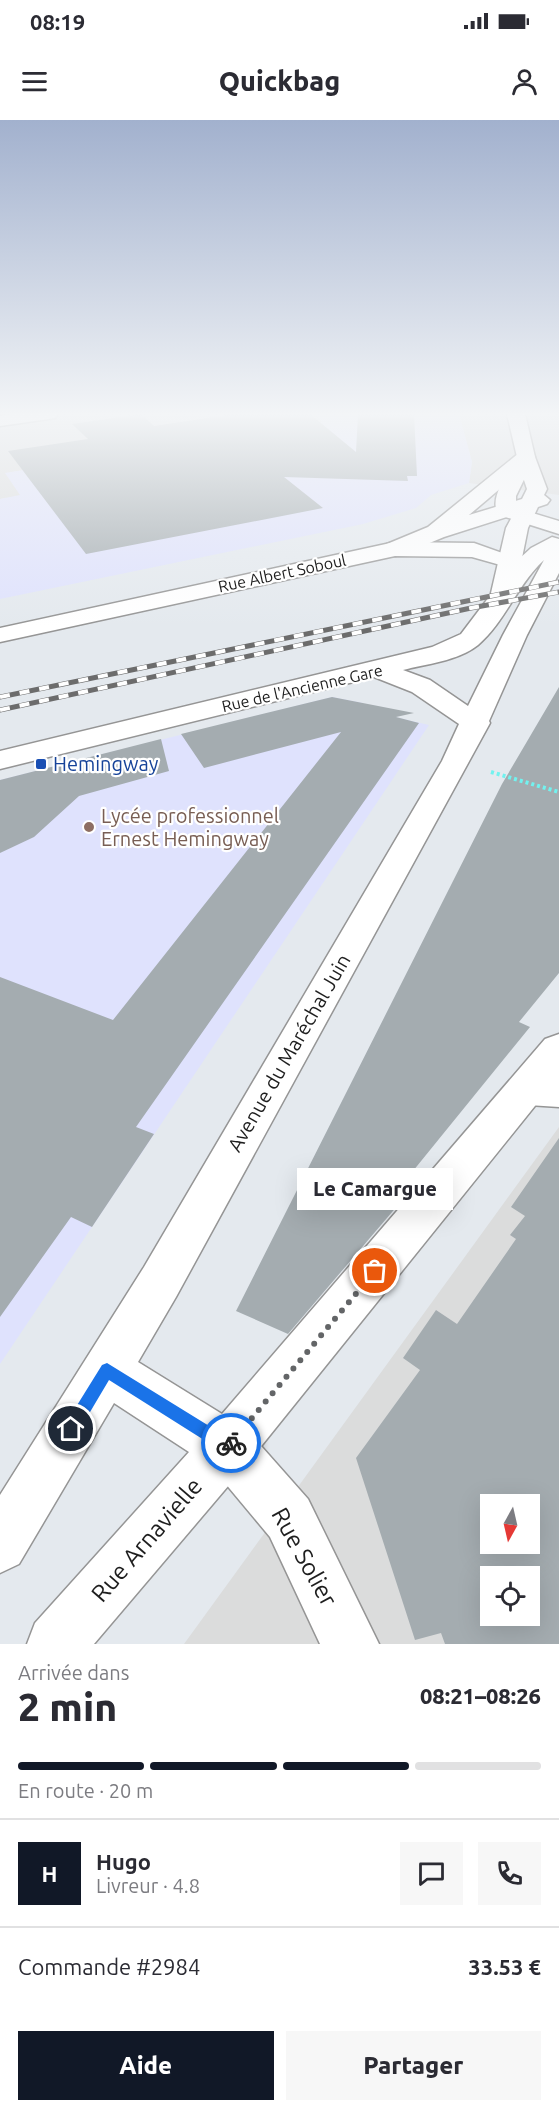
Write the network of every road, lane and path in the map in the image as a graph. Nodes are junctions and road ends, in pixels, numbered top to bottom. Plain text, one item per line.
1 (492, 485) edge
2 (536, 485) edge
3 (559, 495) edge
4 (519, 511) junction
5 (559, 528) edge
6 (436, 532) junction
7 (559, 541) edge
8 (394, 549) junction
9 (559, 552) edge
10 (510, 562) junction
11 (503, 592) junction
12 (0, 635) edge
13 (379, 670) junction
14 (476, 723) junction
15 (0, 760) edge
16 (456, 761) junction
17 (559, 792) edge
18 (559, 1049) edge
19 (543, 1090) edge
20 (107, 1370) junction
21 (228, 1447) junction
22 (0, 1545) edge
23 (56, 1644) edge
24 (350, 1644) edge

1 - 6 street
2 - 4 street
3 - 4 street, Rue Albert Soboul
4 - 5 street
4 - 6 street, Rue Albert Soboul
4 - 10 street
6 - 8 street, Rue Albert Soboul
7 - 11 street, Rue de l'Ancienne Gare
8 - 10 street
8 - 12 street, Rue Albert Soboul
9 - 14 street, Avenue du Maréchal Juin
10 - 11 street
11 - 13 street, Rue de l'Ancienne Gare
13 - 14 street
13 - 15 street, Rue de l'Ancienne Gare
14 - 16 street, Avenue du Maréchal Juin
16 - 17 path
16 - 20 street, Avenue du Maréchal Juin
18 - 19 street, Rue Arnavielle
19 - 21 street, Rue Arnavielle
20 - 21 street, Rue Solier
20 - 22 street, Avenue du Maréchal Juin
21 - 23 street, Rue Arnavielle
21 - 24 street, Rue Solier

